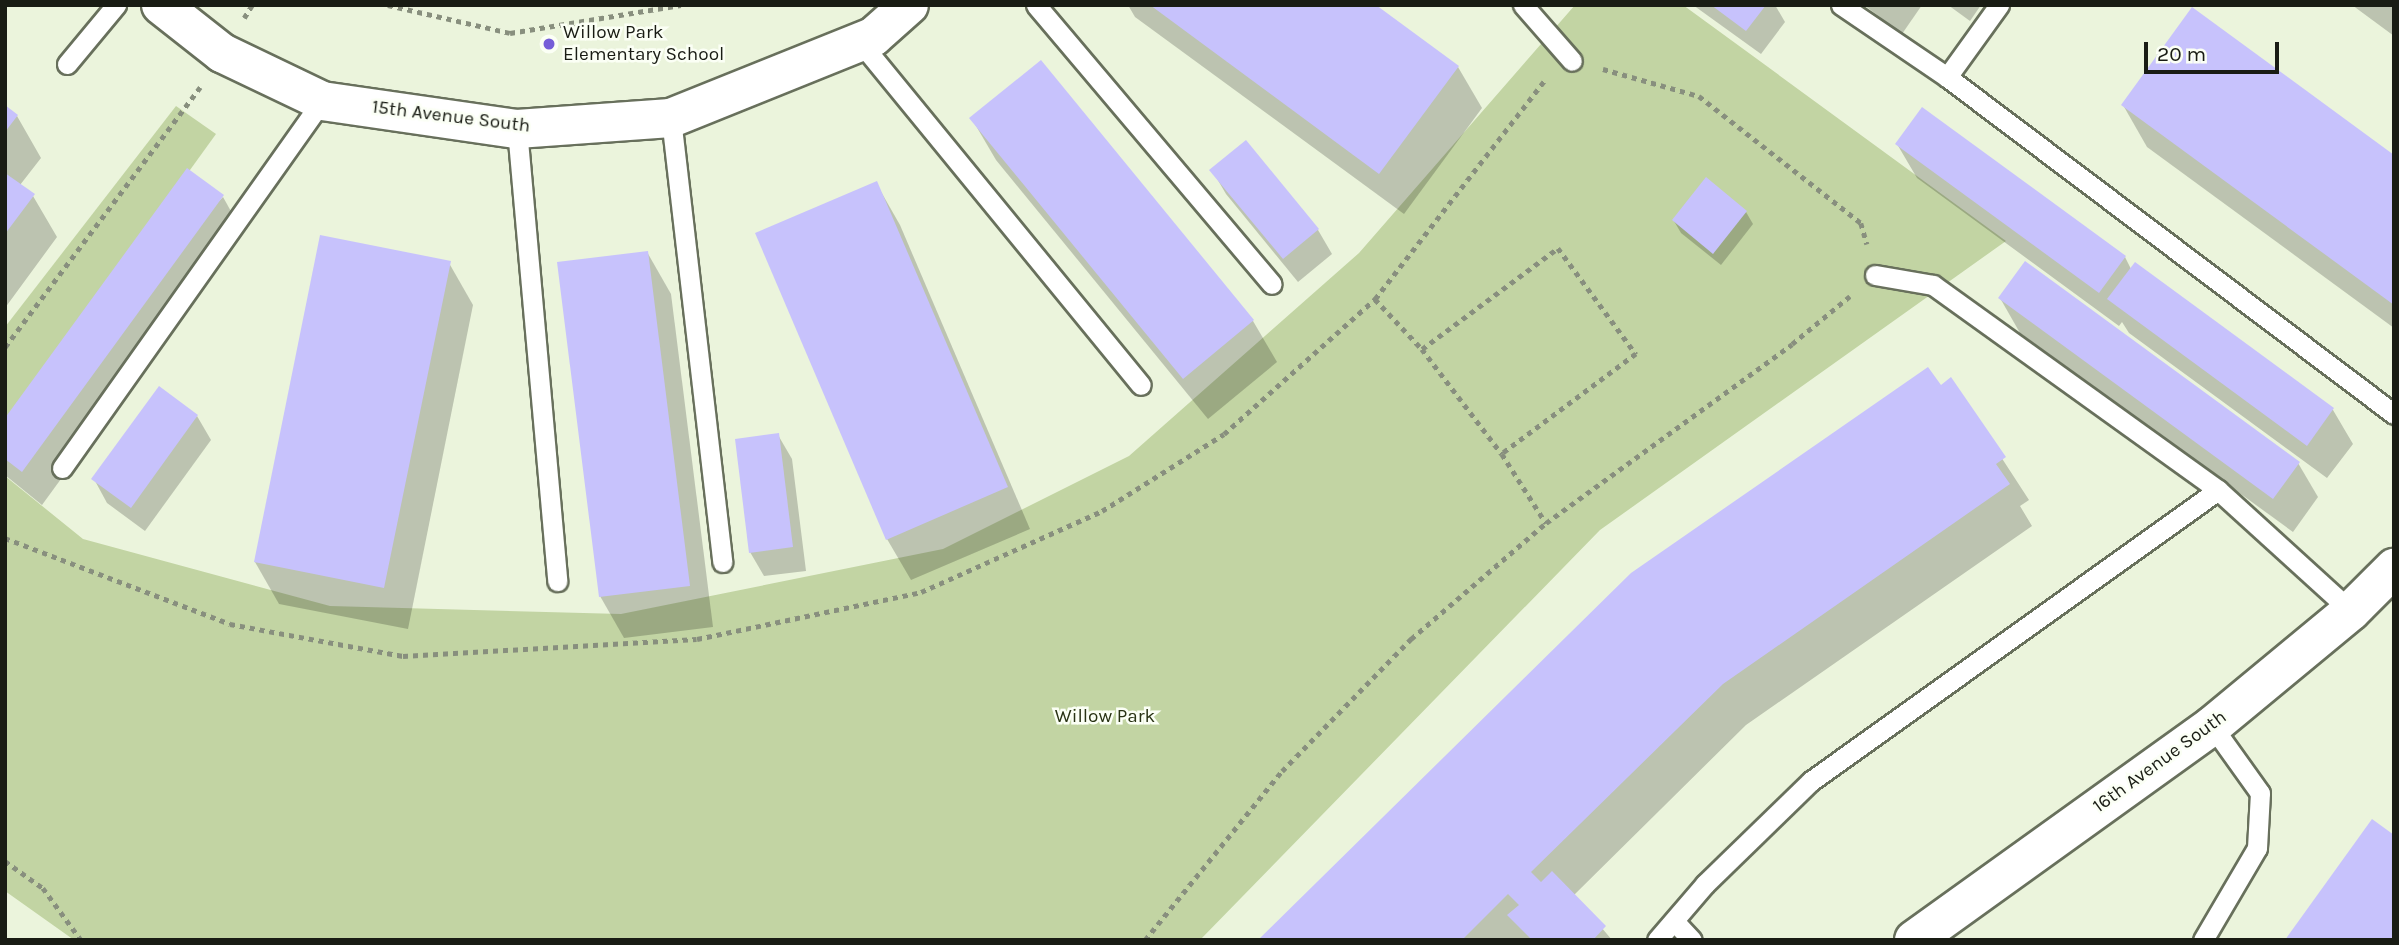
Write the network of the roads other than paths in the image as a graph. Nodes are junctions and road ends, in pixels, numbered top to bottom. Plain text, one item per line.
1 (116, 5) edge
2 (161, 5) edge
3 (909, 5) edge
4 (1036, 5) edge
5 (1523, 5) edge
6 (1841, 5) edge
7 (1999, 5) edge
8 (860, 42) junction
9 (1572, 61) road end
10 (66, 64) dead end
11 (1947, 77) junction
12 (322, 101) junction
13 (671, 118) junction
14 (517, 129) junction
15 (1875, 275) road end
16 (1272, 284) dead end
17 (1141, 385) dead end
18 (2394, 414) edge
19 (62, 468) dead end
20 (2218, 490) junction
21 (722, 562) dead end
22 (2394, 568) edge
23 (557, 581) dead end
24 (2351, 611) junction
25 (2212, 726) junction
26 (1674, 922) junction
27 (1657, 940) edge
28 (1692, 940) edge
29 (1914, 940) edge
30 (2203, 940) edge

1 - 10 lane
2 - 12 street, 15th Avenue South
3 - 8 street, 15th Avenue South
4 - 16 lane
5 - 9 lane
6 - 11 lane
7 - 11 lane
8 - 13 street, 15th Avenue South
8 - 17 lane
11 - 18 lane
12 - 14 street, 15th Avenue South
12 - 19 lane
13 - 14 street, 15th Avenue South
13 - 21 lane
14 - 23 lane
15 - 20 lane
20 - 24 lane
20 - 26 lane
22 - 24 street, 16th Avenue South
24 - 25 street, 16th Avenue South
25 - 29 street, 16th Avenue South
25 - 30 lane
26 - 27 lane
26 - 28 lane

